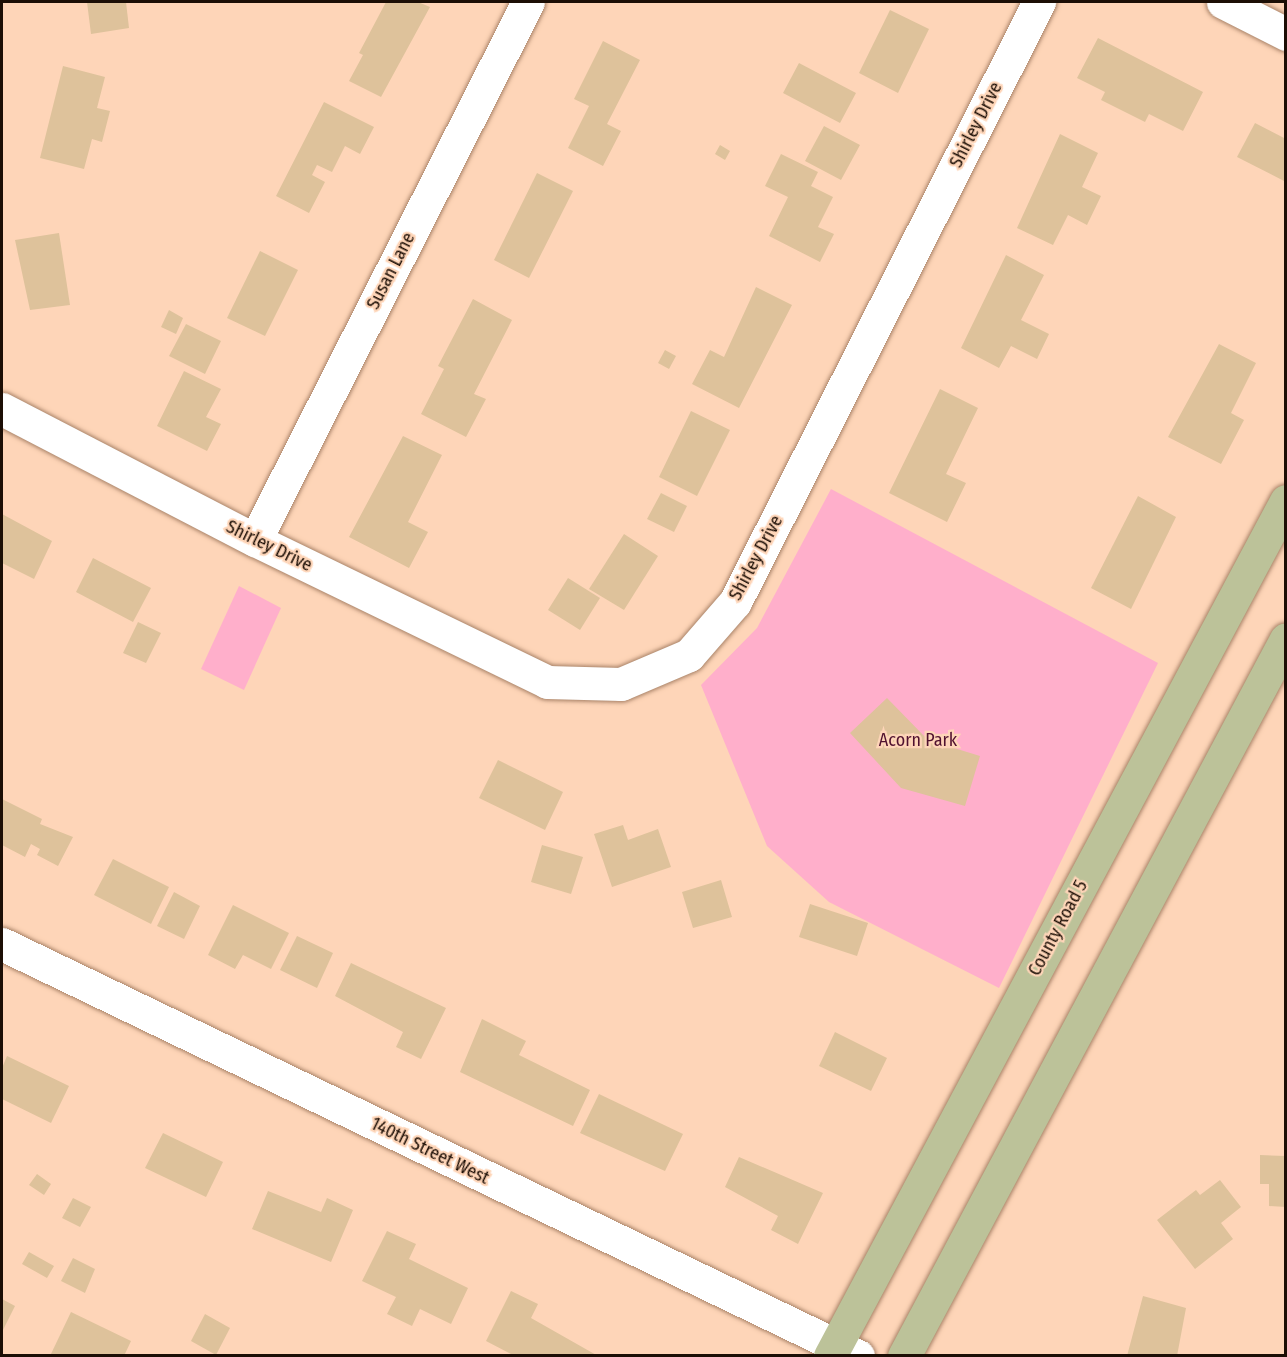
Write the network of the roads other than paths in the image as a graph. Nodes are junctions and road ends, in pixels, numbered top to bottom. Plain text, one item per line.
1 (528, 2) edge
2 (1039, 2) edge
3 (1223, 2) edge
4 (1286, 34) edge
5 (2, 409) edge
6 (1286, 501) edge
7 (255, 540) junction
8 (1286, 639) edge
9 (2, 944) edge
10 (841, 1352) edge
11 (904, 1356) edge

1 - 7 street, Susan Lane
2 - 7 street, Shirley Drive
3 - 4 street
5 - 7 street, Shirley Drive
6 - 10 main road, County Road 5
8 - 11 main road
9 - 10 street, 140th Street West

